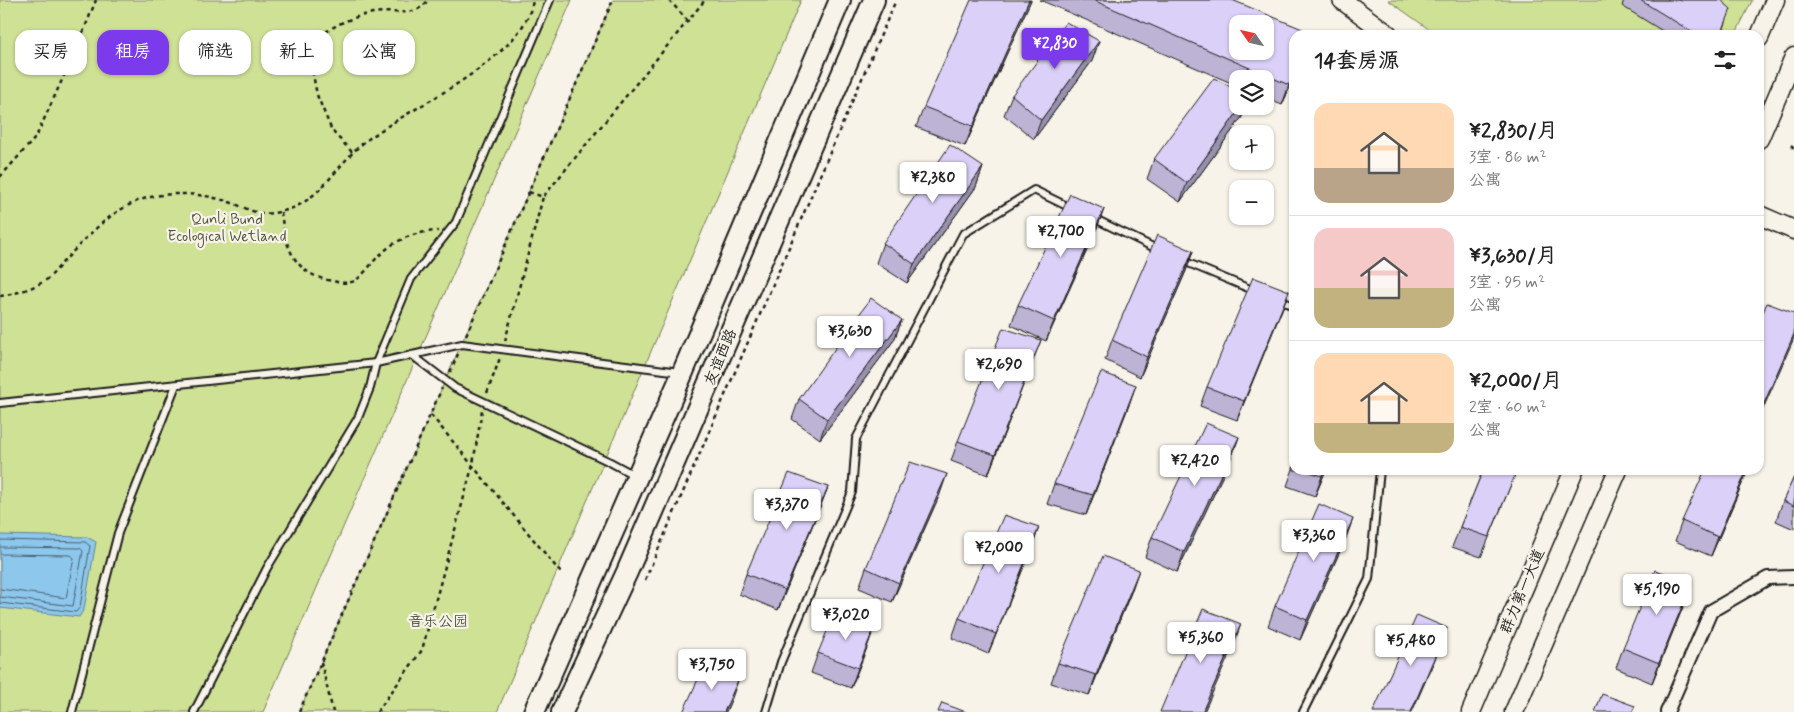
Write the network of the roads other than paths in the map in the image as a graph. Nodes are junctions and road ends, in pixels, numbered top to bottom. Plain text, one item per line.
1 (550, 0) edge
2 (840, 0) edge
3 (874, 0) edge
4 (1342, 0) edge
5 (1775, 0) edge
6 (1382, 30) edge
7 (1762, 30) edge
8 (1794, 57) edge
9 (1764, 127) edge
10 (1077, 210) edge
11 (1086, 215) edge
12 (1764, 217) edge
13 (1794, 230) edge
14 (1164, 252) edge
15 (1173, 256) edge
16 (1259, 292) edge
17 (1268, 296) edge
18 (1289, 304) edge
19 (412, 355) junction
20 (376, 364) junction
21 (683, 372) junction
22 (176, 385) junction
23 (0, 403) edge
24 (1379, 475) edge
25 (1572, 475) edge
26 (1616, 475) edge
27 (637, 477) junction
28 (1794, 577) edge
29 (72, 712) edge
30 (194, 712) edge
31 (534, 712) edge
32 (562, 712) edge
33 (766, 712) edge
34 (1303, 712) edge
35 (1471, 712) edge
36 (1514, 712) edge
37 (1667, 712) edge

1 - 20 lane
2 - 21 main road, 友谊西路
3 - 32 main road, 友谊西路
4 - 6 main road
5 - 7 main road
8 - 9 main road
10 - 33 lane
11 - 14 lane
12 - 13 main road
15 - 16 lane
17 - 18 lane
19 - 20 lane
19 - 21 lane
19 - 27 lane
20 - 22 lane
20 - 30 lane
21 - 27 main road, 友谊西路
22 - 23 lane
22 - 29 lane
24 - 34 lane
25 - 35 main road, 群力第一大道
26 - 36 main road
27 - 31 main road, 友谊西路
28 - 37 street

